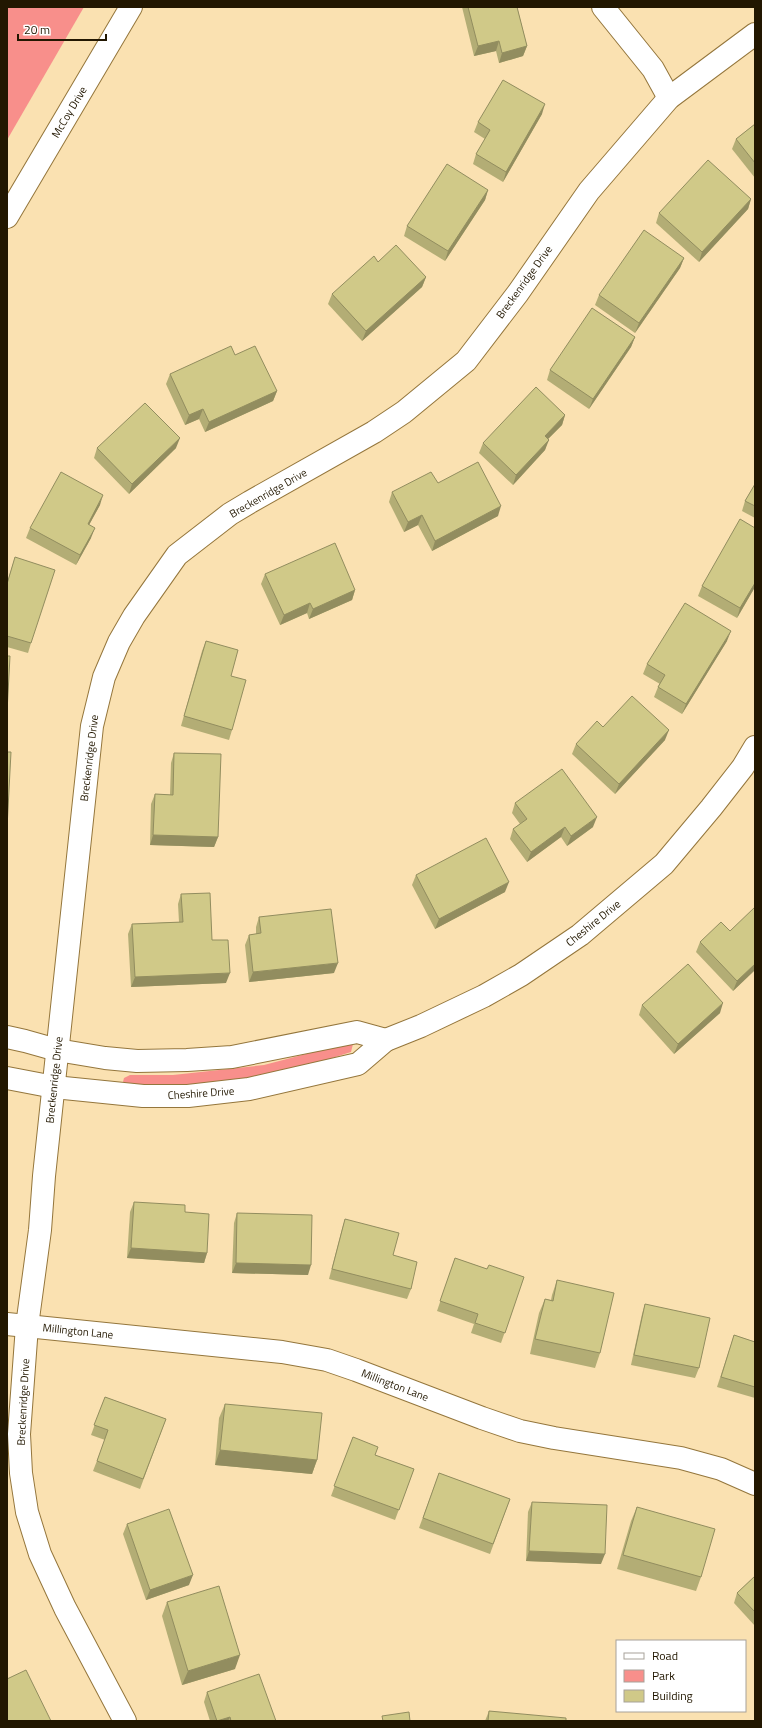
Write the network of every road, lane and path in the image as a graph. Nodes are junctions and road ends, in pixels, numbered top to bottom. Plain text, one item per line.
1 (131, 7) edge
2 (603, 7) edge
3 (755, 34) edge
4 (669, 98) junction
5 (7, 217) edge
6 (755, 747) edge
7 (7, 1037) edge
8 (386, 1040) junction
9 (57, 1050) junction
10 (7, 1078) edge
11 (54, 1087) junction
12 (17, 1325) edge
13 (755, 1484) edge
14 (125, 1721) edge

1 - 5 street, McCoy Drive
2 - 4 street
3 - 4 street, Breckenridge Drive
4 - 9 street, Breckenridge Drive
6 - 8 street, Cheshire Drive
7 - 9 street
8 - 9 street
8 - 11 street, Cheshire Drive
9 - 11 street, Breckenridge Drive
10 - 11 street, Cheshire Drive
11 - 12 street, Breckenridge Drive
12 - 13 street, Millington Lane
12 - 14 street, Breckenridge Drive

